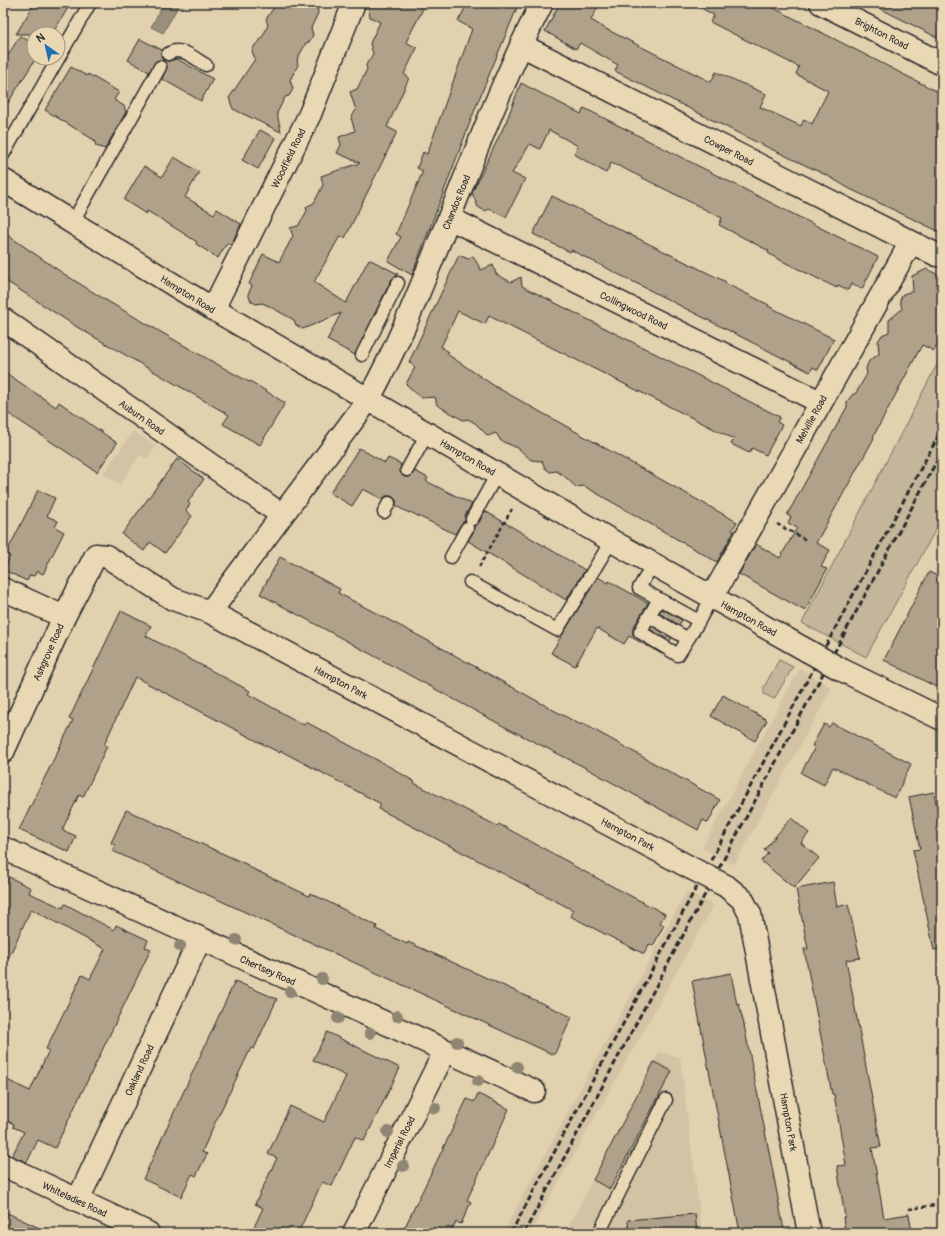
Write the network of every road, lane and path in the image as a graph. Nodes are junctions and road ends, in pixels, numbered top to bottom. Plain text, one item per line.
1 (90, 3) edge
2 (354, 3) edge
3 (542, 3) edge
4 (821, 3) edge
5 (521, 45) junction
6 (168, 54) dead end
7 (942, 64) edge
8 (206, 65) dead end
9 (160, 67) dead end
10 (3, 155) edge
11 (3, 180) edge
12 (449, 218) junction
13 (72, 223) junction
14 (910, 242) junction
15 (937, 255) dead end
16 (398, 283) dead end
17 (392, 295) junction
18 (413, 306) junction
19 (213, 309) junction
20 (3, 319) edge
21 (362, 355) dead end
22 (368, 400) junction
23 (820, 402) junction
24 (427, 434) junction
25 (407, 470) dead end
26 (497, 474) junction
27 (523, 489) junction
28 (282, 515) junction
29 (759, 515) junction
30 (612, 540) junction
31 (806, 540) dead end
32 (96, 555) joint
33 (451, 557) dead end
34 (653, 564) junction
35 (470, 582) joint
36 (3, 589) edge
37 (712, 597) junction
38 (659, 599) junction
39 (210, 612) junction
40 (649, 616) junction
41 (64, 617) junction
42 (699, 621) junction
43 (688, 639) junction
44 (942, 719) edge
45 (3, 752) edge
46 (3, 848) edge
47 (200, 939) junction
48 (445, 1051) junction
49 (534, 1091) dead end
50 (666, 1100) dead end
51 (3, 1165) edge
52 (78, 1200) junction
53 (942, 1204) edge
54 (909, 1209) dead end
55 (942, 1229) edge
56 (148, 1233) edge
57 (354, 1233) edge
58 (599, 1233) edge
59 (809, 1233) edge
60 (935, 1233) edge

1 - 10 lane
2 - 19 street, Woodfield Road
3 - 5 street, Chandos Road
4 - 7 street, Brighton Road
5 - 12 street, Chandos Road
5 - 14 street, Cowper Road
6 - 8 lane
9 - 13 lane
11 - 13 street, Hampton Road
12 - 18 street, Chandos Road
12 - 23 street, Collingwood Road
13 - 19 street, Hampton Road
14 - 15 street, Cowper Road
14 - 23 street, Melville Road
16 - 17 lane
17 - 18 lane
17 - 21 lane
18 - 22 street, Chandos Road
19 - 22 street, Hampton Road
20 - 28 street, Auburn Road
22 - 24 street, Hampton Road
22 - 28 street
23 - 29 street, Melville Road
24 - 25 lane
24 - 26 street, Hampton Road
26 - 27 street, Hampton Road
26 - 33 lane
27 - 30 street, Hampton Road
27 - 35 path
28 - 39 street
29 - 31 path
29 - 37 street, Melville Road
30 - 34 street, Hampton Road
30 - 35 lane
32 - 39 street, Hampton Park
32 - 41 street, Ashgrove Road
34 - 37 street, Hampton Road
34 - 38 lane
36 - 41 street
37 - 42 lane
37 - 44 street, Hampton Road, bridge
38 - 40 lane
38 - 42 lane
39 - 59 street, Hampton Park, bridge
40 - 43 lane
40 - 43 lane
41 - 45 street, Ashgrove Road
42 - 43 lane
46 - 47 street, Chertsey Road
47 - 48 street, Chertsey Road
47 - 52 street, Oakland Road
48 - 49 street, Chertsey Road
48 - 57 street, Imperial Road
50 - 58 lane
51 - 52 street, Whiteladies Road
52 - 56 street, Whiteladies Road
53 - 54 path
55 - 60 path

